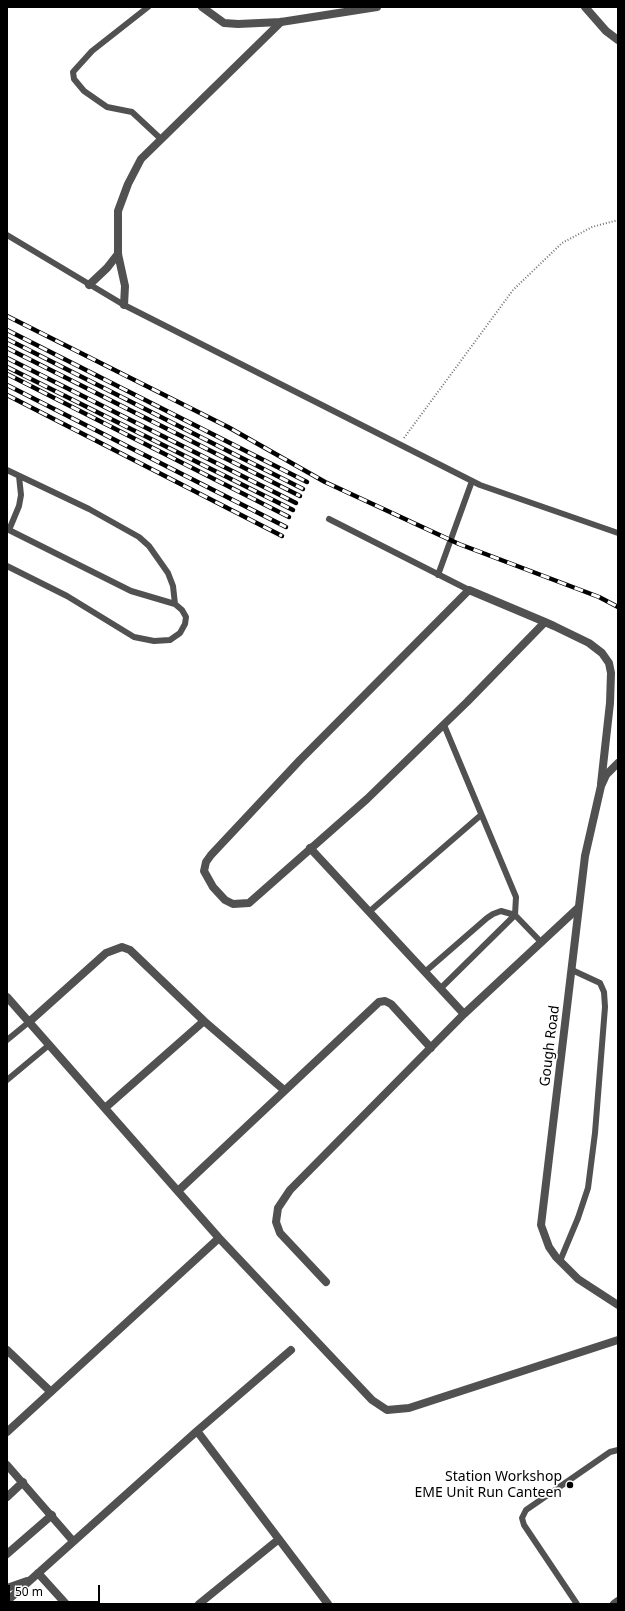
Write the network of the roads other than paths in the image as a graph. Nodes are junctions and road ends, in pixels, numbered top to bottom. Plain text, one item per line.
1 (148, 7) edge
2 (202, 7) edge
3 (377, 7) edge
4 (585, 7) edge
5 (281, 22) junction
6 (618, 40) edge
7 (161, 139) junction
8 (7, 236) edge
9 (118, 254) junction
10 (89, 286) junction
11 (124, 305) junction
12 (7, 470) edge
13 (19, 476) junction
14 (472, 481) junction
15 (329, 519) dead end
16 (8, 530) edge
17 (618, 533) edge
18 (7, 566) edge
19 (438, 575) junction
20 (469, 590) junction
21 (176, 604) junction
22 (545, 622) junction
23 (614, 674) edge
24 (444, 725) junction
25 (618, 763) edge
26 (601, 786) junction
27 (481, 815) junction
28 (310, 848) junction
29 (578, 908) junction
30 (370, 911) junction
31 (515, 915) junction
32 (541, 942) junction
33 (572, 970) junction
34 (426, 972) junction
35 (441, 988) junction
36 (7, 997) edge
37 (464, 1014) junction
38 (204, 1021) junction
39 (29, 1022) junction
40 (7, 1040) edge
41 (49, 1044) junction
42 (431, 1048) junction
43 (7, 1080) edge
44 (284, 1090) junction
45 (105, 1108) junction
46 (178, 1191) junction
47 (219, 1238) junction
48 (560, 1261) junction
49 (326, 1282) dead end
50 (618, 1305) edge
51 (618, 1340) edge
52 (7, 1350) edge
53 (291, 1350) dead end
54 (51, 1392) junction
55 (197, 1430) junction
56 (7, 1432) edge
57 (618, 1450) edge
58 (7, 1465) edge
59 (23, 1482) junction
60 (7, 1497) edge
61 (52, 1515) junction
62 (279, 1539) junction
63 (73, 1541) junction
64 (7, 1554) edge
65 (38, 1573) junction
66 (31, 1579) junction
67 (7, 1588) edge
68 (7, 1601) edge
69 (66, 1604) edge
70 (199, 1604) edge
71 (328, 1604) edge
72 (577, 1604) edge

1 - 7 lane
2 - 5 street
3 - 5 street
4 - 6 street
5 - 7 street
7 - 9 street
8 - 10 lane
9 - 10 street
9 - 11 street
10 - 11 lane
11 - 14 lane
12 - 13 lane
13 - 16 lane
13 - 21 lane
14 - 17 lane
14 - 19 lane
15 - 19 lane
16 - 21 lane
18 - 21 lane
19 - 20 lane
20 - 22 street
20 - 28 street
22 - 23 street
22 - 24 street
23 - 26 street
24 - 27 lane
24 - 28 street
25 - 26 street, Gough Road
26 - 29 street, Gough Road
27 - 30 lane
27 - 31 lane
28 - 30 street
29 - 32 street
29 - 33 street, Gough Road
30 - 34 street
31 - 32 lane
31 - 34 lane
31 - 35 lane
32 - 37 street
33 - 48 street, Gough Road
33 - 48 lane
34 - 35 street
35 - 37 street
36 - 39 street
37 - 42 street
38 - 39 street
38 - 44 street
38 - 45 street
39 - 40 lane
39 - 41 street
41 - 43 lane
41 - 45 street
42 - 44 street
42 - 49 street
44 - 46 street
45 - 46 street
46 - 47 street
47 - 51 street
47 - 54 street
48 - 50 street, Gough Road
52 - 54 street
53 - 55 street
54 - 56 street
55 - 62 street
55 - 63 street
57 - 72 lane
58 - 59 street
59 - 60 street
59 - 61 street
61 - 63 street
61 - 64 street
62 - 70 street
62 - 71 street
63 - 65 street
65 - 66 street
65 - 69 street
66 - 67 street
66 - 68 street

